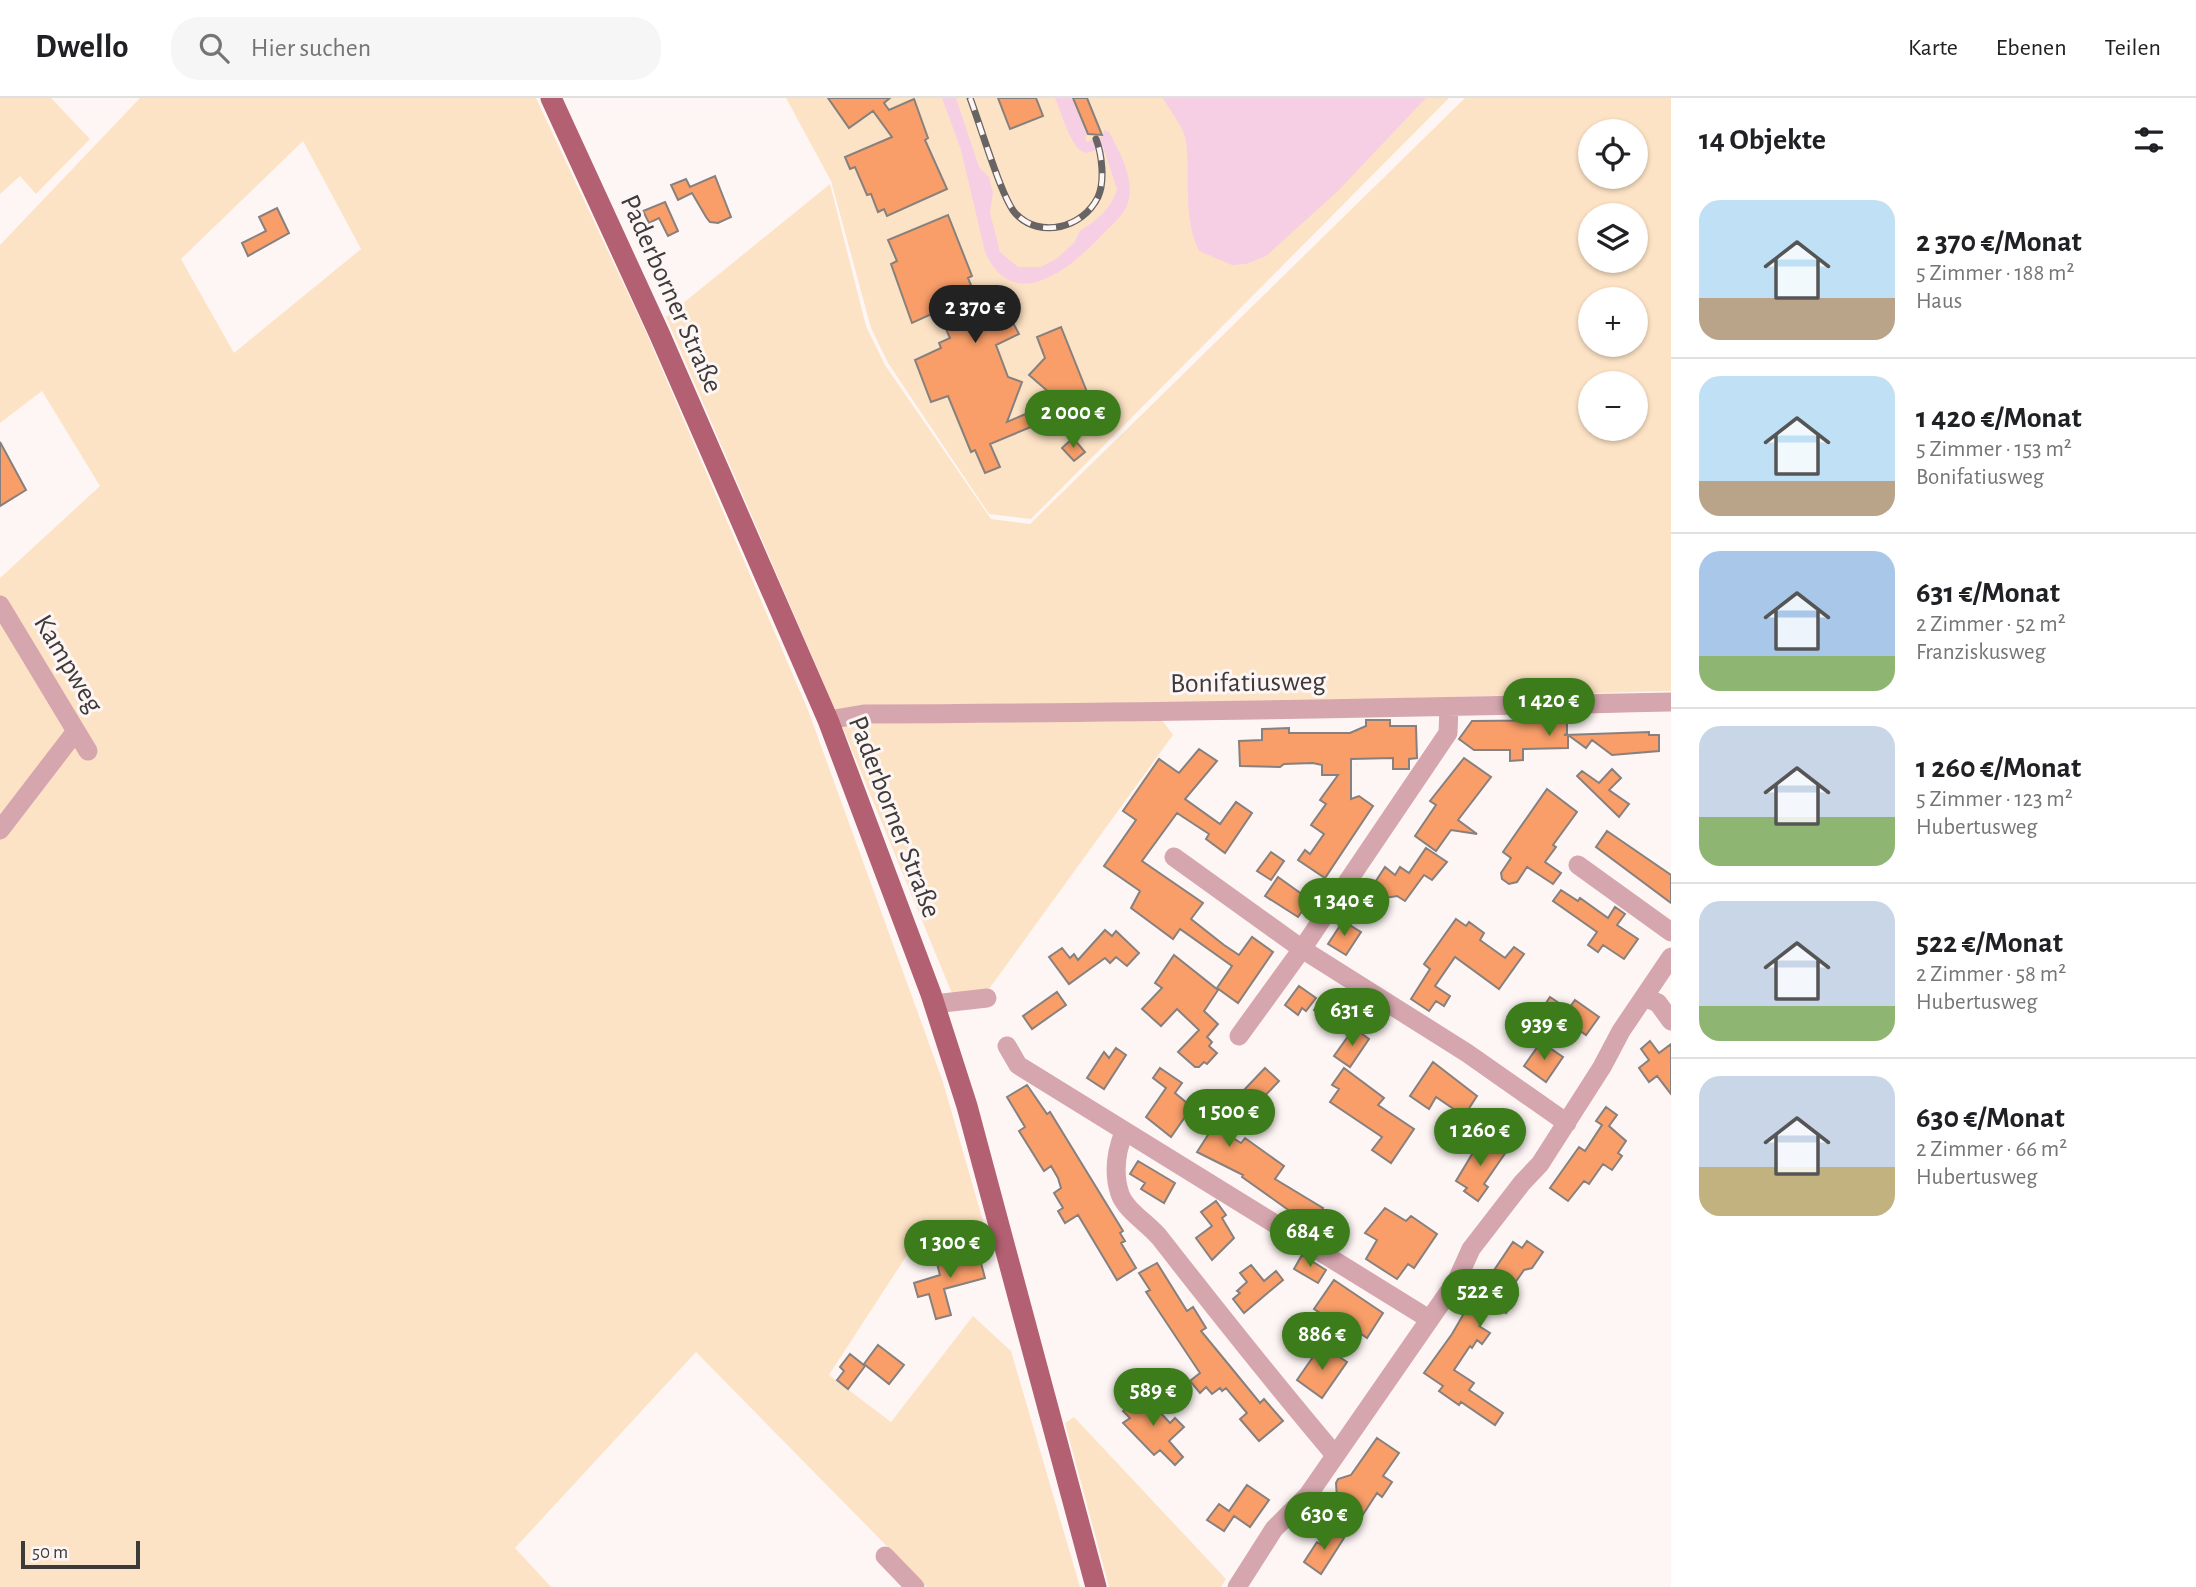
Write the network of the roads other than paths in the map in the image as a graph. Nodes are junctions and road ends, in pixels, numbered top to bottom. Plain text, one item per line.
1 (551, 98) edge
2 (0, 605) edge
3 (1671, 702) edge
4 (1449, 707) junction
5 (828, 720) junction
6 (76, 732) junction
7 (88, 751) dead end
8 (0, 830) edge
9 (1174, 857) dead end
10 (1578, 865) dead end
11 (1671, 932) edge
12 (1303, 949) junction
13 (1671, 957) edge
14 (1644, 997) junction
15 (987, 998) dead end
16 (934, 1004) junction
17 (1671, 1021) edge
18 (1239, 1035) dead end
19 (1007, 1046) dead end
20 (1567, 1123) junction
21 (1124, 1132) junction
22 (1429, 1319) junction
23 (1335, 1455) junction
24 (885, 1556) dead end
25 (915, 1587) edge
26 (1096, 1587) edge
27 (1237, 1587) edge

1 - 5 main road, Paderborner Straße
2 - 6 street, Kampweg
3 - 4 street, Bonifatiusweg
4 - 5 street, Bonifatiusweg
4 - 12 street
5 - 16 main road, Paderborner Straße
6 - 7 street, Kampweg
6 - 8 street
9 - 12 street
10 - 11 street
12 - 18 street
12 - 20 street
13 - 14 street
14 - 17 street
14 - 20 street
15 - 16 street
16 - 26 main road, Paderborner Straße
19 - 21 street
20 - 22 street
21 - 22 street
21 - 23 street
22 - 23 street
23 - 27 street
24 - 25 street

